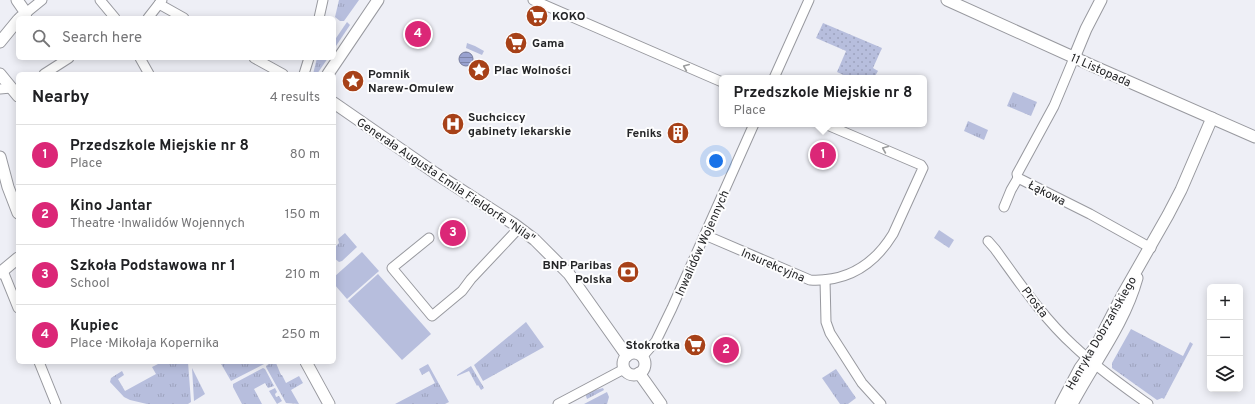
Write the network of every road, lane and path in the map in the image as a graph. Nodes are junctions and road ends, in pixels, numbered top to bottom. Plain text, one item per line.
1 (42, 0) edge
2 (100, 0) edge
3 (323, 0) edge
4 (378, 0) edge
5 (533, 0) edge
6 (809, 0) edge
7 (947, 0) edge
8 (1101, 0) edge
9 (19, 1) edge
10 (160, 2) edge
11 (21, 16) edge
12 (22, 16) edge
13 (112, 16) edge
14 (150, 16) edge
15 (181, 16) edge
16 (319, 16) edge
17 (16, 23) edge
18 (0, 42) edge
19 (1074, 58) junction
20 (66, 60) edge
21 (141, 60) edge
22 (258, 60) edge
23 (308, 60) edge
24 (47, 72) edge
25 (148, 72) edge
26 (279, 72) edge
27 (305, 72) edge
28 (329, 72) edge
29 (0, 74) edge
30 (775, 75) edge
31 (719, 81) edge
32 (13, 93) edge
33 (336, 104) edge
34 (1212, 118) junction
35 (753, 127) edge
36 (832, 127) edge
37 (1255, 137) edge
38 (0, 157) edge
39 (1018, 178) junction
40 (1004, 207) dead end
41 (16, 208) edge
42 (519, 228) junction
43 (705, 235) junction
44 (429, 238) dead end
45 (988, 241) dead end
46 (1151, 248) junction
47 (16, 260) edge
48 (2, 272) edge
49 (825, 280) junction
50 (16, 304) edge
51 (627, 356) junction
52 (642, 357) junction
53 (1092, 361) junction
54 (40, 364) edge
55 (307, 364) edge
56 (624, 369) junction
57 (639, 373) junction
58 (56, 404) edge
59 (329, 404) edge
60 (558, 404) edge
61 (662, 404) edge
62 (881, 404) edge
63 (1061, 404) edge
64 (1072, 404) edge
65 (1148, 404) edge

1 - 12 street
2 - 13 street
3 - 16 street
4 - 28 street
31 -> 5 street
6 - 30 street
7 - 19 street, 11 Listopada
8 - 19 street
9 - 11 street
10 - 14 street
10 - 15 street
17 - 18 street
19 - 34 street, 11 Listopada
19 - 39 street, Łąkowa
20 - 24 street
21 - 25 street
22 - 26 street
23 - 27 street
29 - 32 street
33 - 42 street, Generała Augusta Emila Fieldorfa "Nila"
34 - 37 street, 11 Listopada
34 - 46 street, Henryka Dobrzańskiego
35 - 43 street, Inwalidów Wojennych
49 -> 36 street, Insurekcyjna
38 - 41 street
39 - 40 street
39 - 46 street, Łąkowa
42 - 44 street
42 - 51 street, Generała Augusta Emila Fieldorfa "Nila"
43 - 49 street, Insurekcyjna
43 - 52 street, Inwalidów Wojennych
45 - 53 street, Prosta
46 - 53 street, Henryka Dobrzańskiego
47 - 48 street
48 - 50 street
49 - 62 street
51 - 52 street
51 - 56 street
52 - 57 street
53 - 63 street, Henryka Dobrzańskiego
53 - 64 street, Henryka Dobrzańskiego
53 - 65 street, Prosta
54 - 58 street
55 - 59 street
56 - 57 street
56 - 60 street
57 - 61 street

